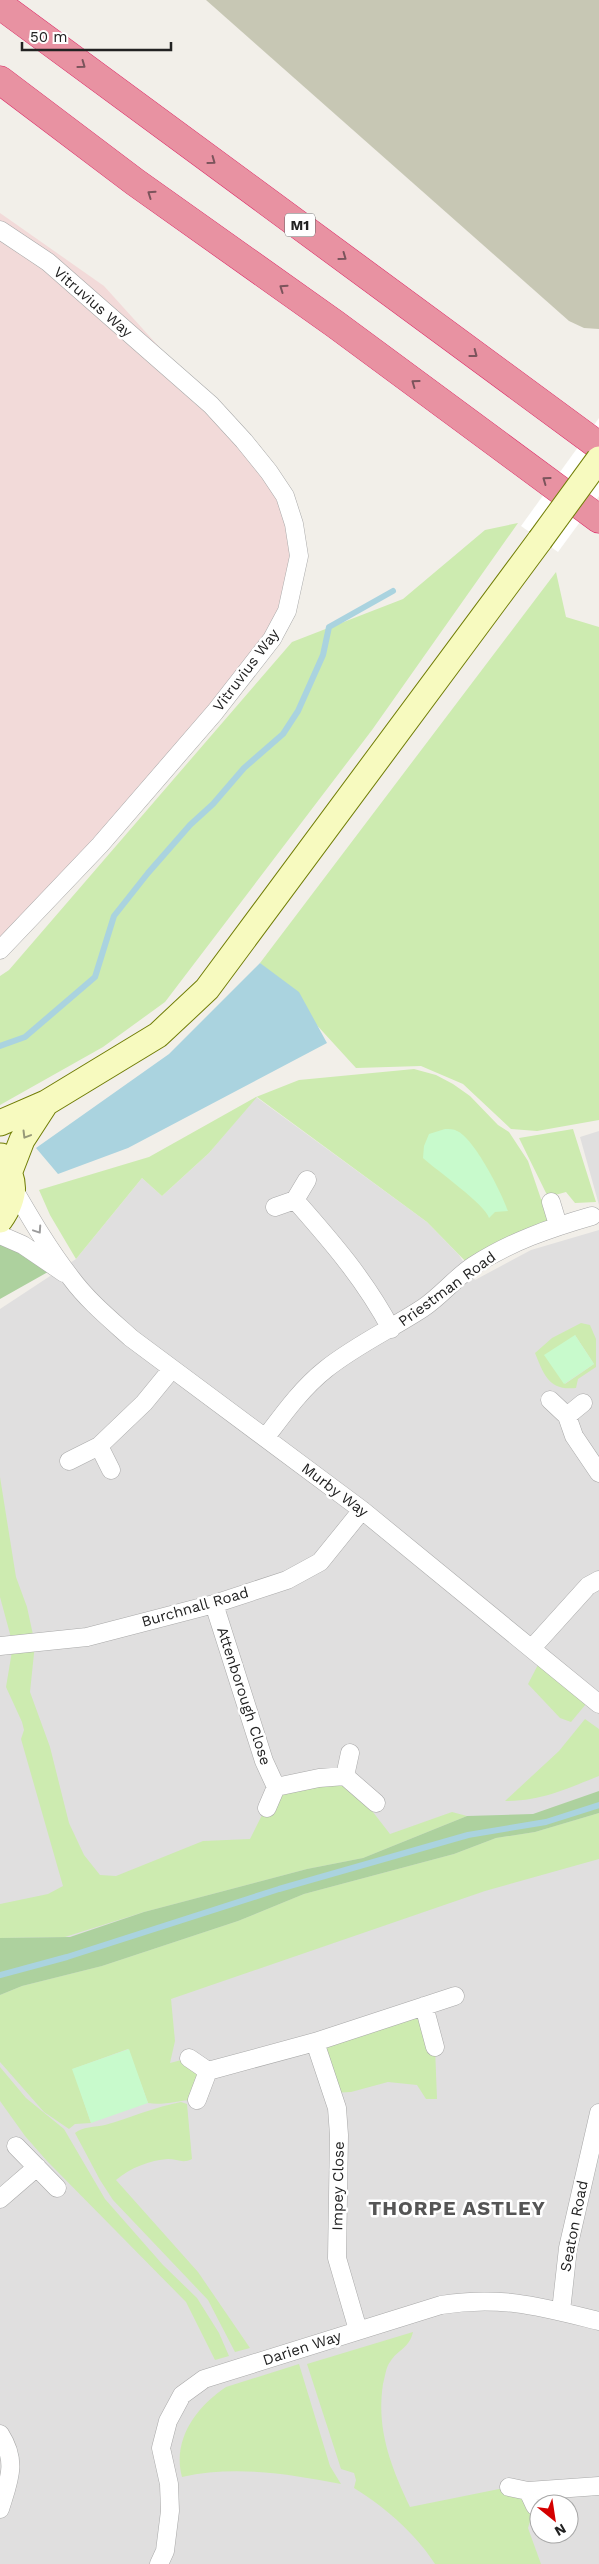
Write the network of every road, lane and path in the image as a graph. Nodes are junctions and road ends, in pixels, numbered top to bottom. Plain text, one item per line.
1 (0, 4) edge
2 (0, 80) edge
3 (0, 230) edge
4 (599, 446) edge
5 (599, 459) edge
6 (599, 519) edge
7 (0, 950) edge
8 (46, 1103) junction
9 (0, 1123) edge
10 (8, 1171) edge
11 (307, 1180) dead end
12 (296, 1200) junction
13 (551, 1202) dead end
14 (275, 1207) dead end
15 (592, 1216) dead end
16 (0, 1220) edge
17 (558, 1226) junction
18 (0, 1235) edge
19 (70, 1278) junction
20 (391, 1329) junction
21 (172, 1370) junction
22 (550, 1400) dead end
23 (583, 1403) dead end
24 (567, 1416) junction
25 (266, 1438) junction
26 (99, 1446) junction
27 (69, 1461) dead end
28 (111, 1470) dead end
29 (599, 1473) edge
30 (362, 1510) junction
31 (599, 1580) edge
32 (214, 1604) junction
33 (0, 1646) edge
34 (532, 1648) junction
35 (599, 1704) edge
36 (350, 1753) dead end
37 (344, 1776) junction
38 (276, 1787) junction
39 (376, 1803) dead end
40 (267, 1808) dead end
41 (455, 1996) dead end
42 (424, 2006) junction
43 (315, 2042) junction
44 (435, 2047) dead end
45 (188, 2058) dead end
46 (208, 2071) junction
47 (197, 2100) dead end
48 (599, 2113) edge
49 (16, 2146) dead end
50 (37, 2167) junction
51 (57, 2188) dead end
52 (0, 2200) edge
53 (561, 2311) junction
54 (599, 2321) edge
55 (358, 2330) junction
56 (0, 2434) edge
57 (509, 2486) dead end
58 (599, 2486) edge
59 (0, 2509) edge
60 (159, 2564) edge

1 -> 4 highway, M1
6 -> 2 highway
3 - 7 street, Vitruvius Way
5 - 8 street, bridge
8 - 9 street
8 -> 10 street
10 - 16 street
10 -> 19 street, Murby Way
11 - 12 street
12 - 14 street
12 - 20 street, Priestman Road
13 - 17 street
15 - 17 street, Priestman Road
17 - 20 street, Priestman Road
18 - 19 street, Murby Way
19 - 21 street, Murby Way
20 - 25 street, Priestman Road
21 - 25 street, Murby Way
21 - 26 street
22 - 24 street
23 - 24 street
24 - 29 street
25 - 30 street, Murby Way
26 - 27 street
26 - 28 street
30 - 32 street, Burchnall Road
30 - 34 street, Murby Way
31 - 34 street
32 - 33 street, Burchnall Road
32 - 38 street, Attenborough Close
34 - 35 street, Murby Way
36 - 37 street
37 - 38 street
37 - 39 street
38 - 40 street
41 - 42 street
42 - 43 street
42 - 44 street
43 - 46 street
43 - 55 street, Impey Close
45 - 46 street
46 - 47 street
48 - 53 street, Seaton Road
49 - 50 street
50 - 51 street
50 - 52 street
53 - 54 street, Darien Way
53 - 55 street, Darien Way
55 - 60 street, Darien Way
56 - 59 street
57 - 58 street

